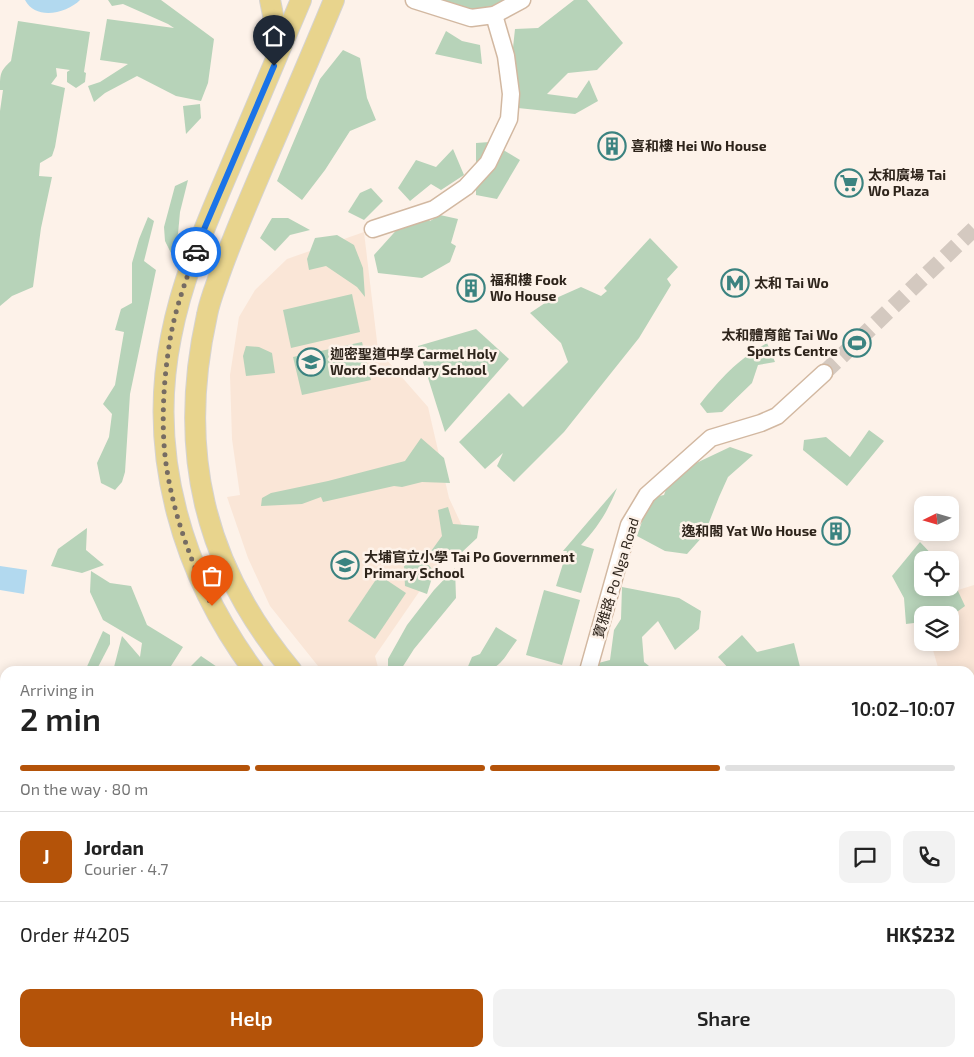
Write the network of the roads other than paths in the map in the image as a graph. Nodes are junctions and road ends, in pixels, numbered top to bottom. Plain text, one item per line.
1 (270, 0) edge
2 (301, 0) edge
3 (334, 0) edge
4 (414, 0) edge
5 (522, 0) edge
6 (494, 15) junction
7 (274, 66) junction
8 (373, 229) dead end
9 (824, 374) tunnel mouth
10 (251, 666) edge
11 (288, 666) edge
12 (589, 666) edge

1 - 7 main road
2 - 7 main road
3 - 11 main road
4 - 6 street
5 - 6 street
6 - 8 street
7 - 10 main road
9 - 12 street, 寶雅路 Po Nga Road

